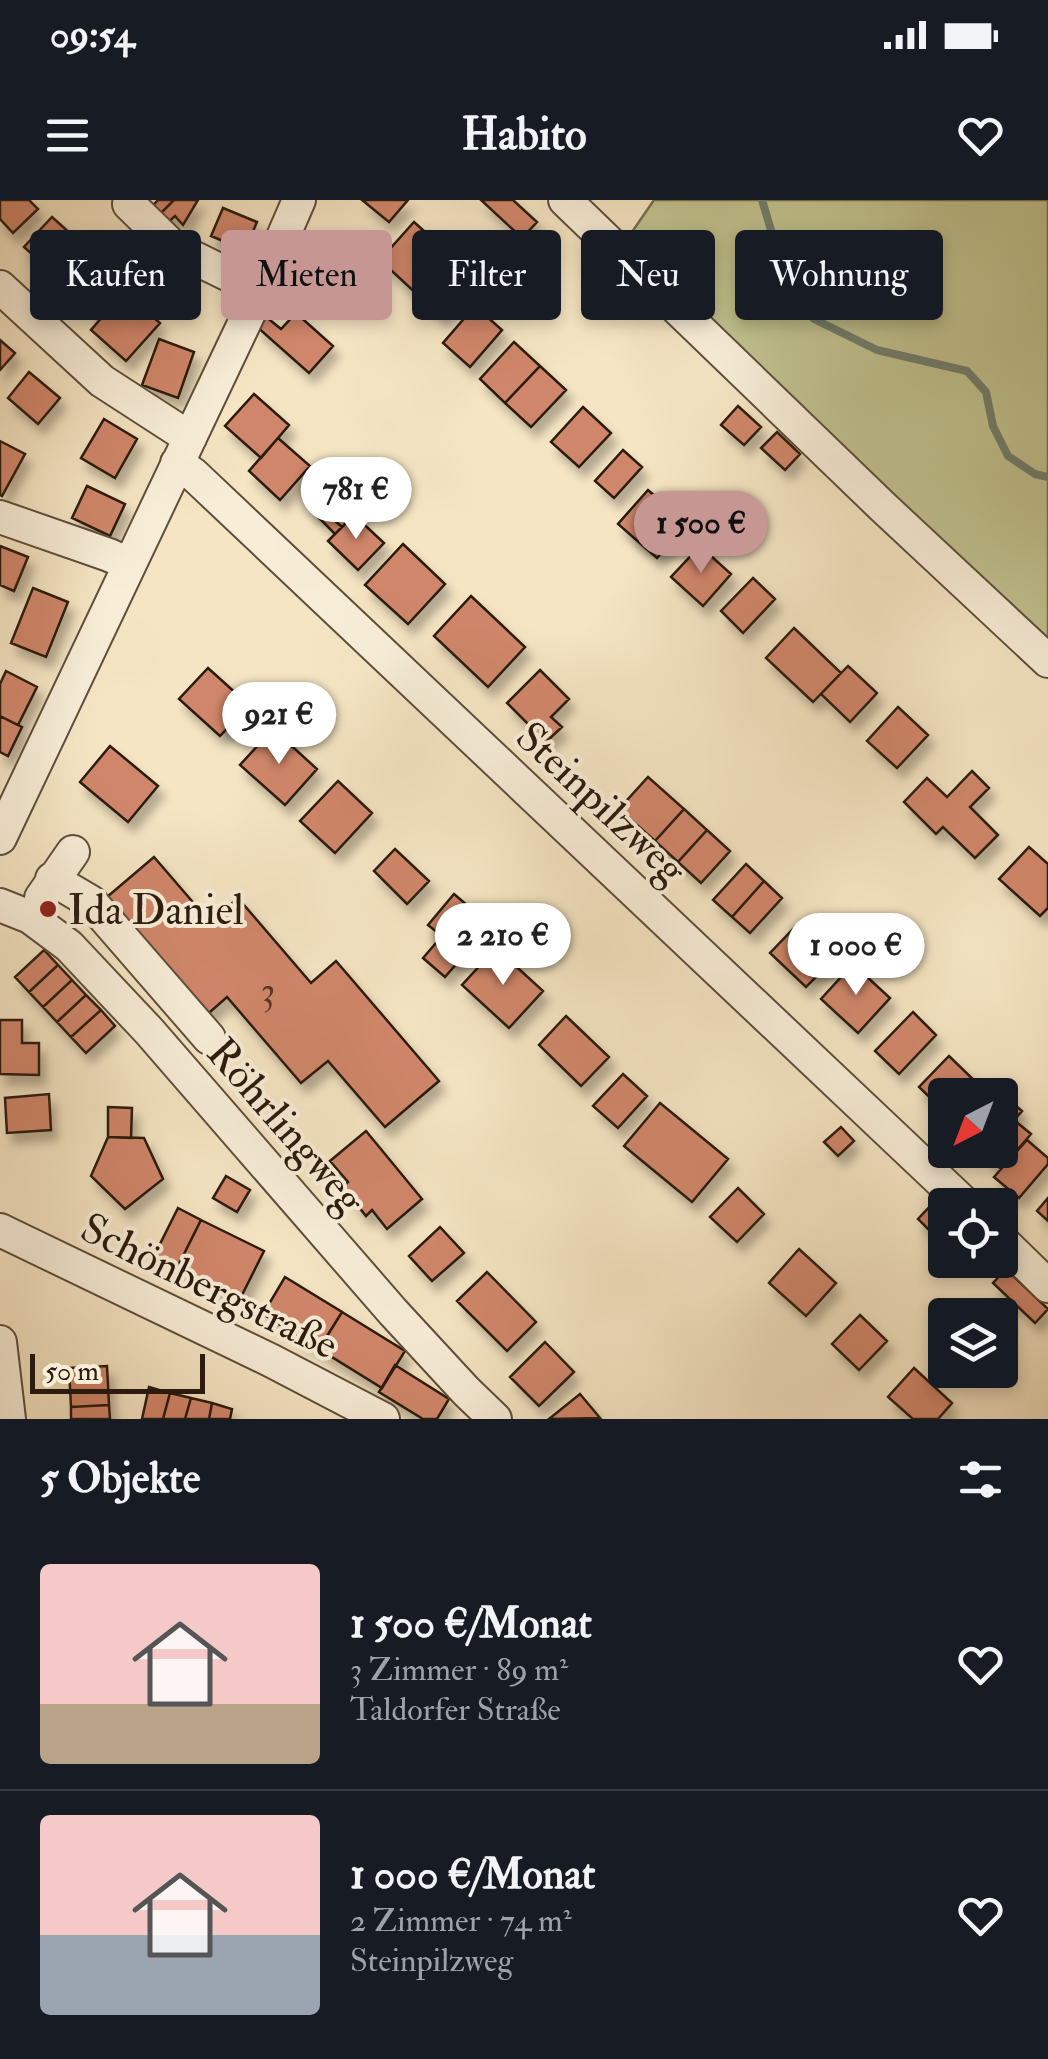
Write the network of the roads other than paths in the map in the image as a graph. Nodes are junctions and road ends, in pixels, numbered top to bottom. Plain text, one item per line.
1 (299, 200) edge
2 (565, 200) edge
3 (129, 204) dead end
4 (286, 230) edge
5 (221, 271) edge
6 (0, 287) edge
7 (246, 320) edge
8 (183, 450) junction
9 (0, 516) edge
10 (129, 564) junction
11 (1048, 661) edge
12 (0, 838) edge
13 (73, 852) dead end
14 (52, 878) junction
15 (15, 911) edge
16 (210, 1038) dead end
17 (948, 1188) edge
18 (0, 1230) edge
19 (1018, 1257) edge
20 (1048, 1286) edge
21 (0, 1342) edge
22 (372, 1416) edge
23 (9, 1419) edge
24 (495, 1419) edge

1 - 4 street
2 - 11 street
3 - 5 street
6 - 8 street, Steinpilzweg
7 - 8 street
8 - 10 street
8 - 17 street, Steinpilzweg
9 - 10 street
10 - 12 street
13 - 14 street
14 - 15 street
14 - 16 street
15 - 24 street, Röhrlingweg
18 - 22 street, Schönbergstraße
19 - 20 street
21 - 23 street

